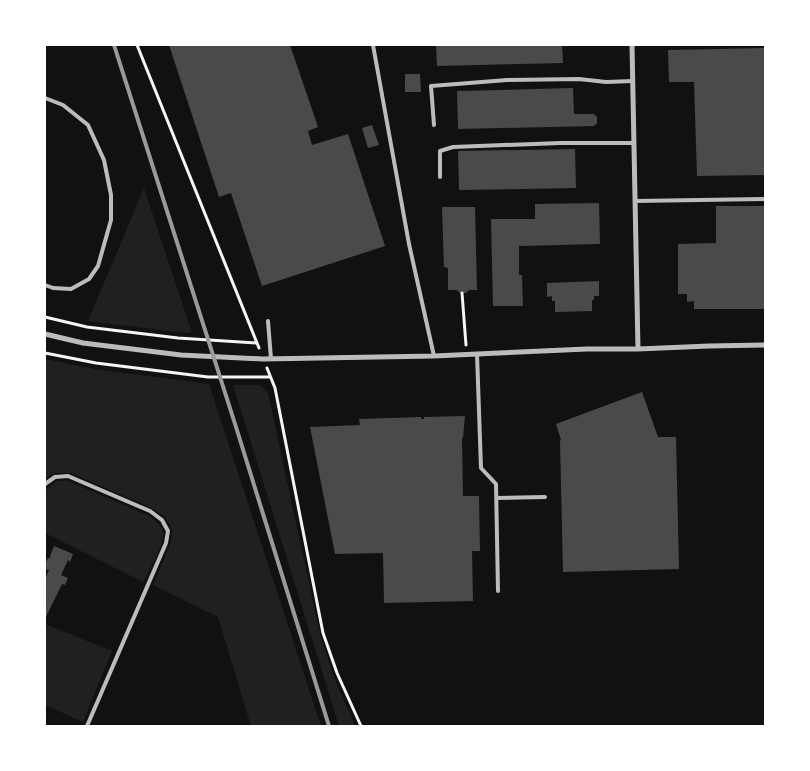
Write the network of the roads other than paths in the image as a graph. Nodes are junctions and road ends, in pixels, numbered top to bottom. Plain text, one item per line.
1 (373, 45) edge
2 (632, 45) edge
3 (633, 81) junction
4 (45, 98) edge
5 (434, 125) dead end
6 (634, 143) junction
7 (440, 177) dead end
8 (765, 199) edge
9 (635, 201) junction
10 (45, 285) edge
11 (268, 321) dead end
12 (45, 334) edge
13 (765, 345) edge
14 (638, 349) junction
15 (477, 354) junction
16 (434, 356) junction
17 (270, 359) junction
18 (45, 484) edge
19 (545, 496) dead end
20 (497, 498) junction
21 (498, 591) dead end
22 (87, 726) edge

1 - 16 lane
2 - 3 street
3 - 5 lane
3 - 6 street
4 - 10 lane
6 - 7 lane
6 - 9 street
8 - 9 lane
9 - 14 street
11 - 17 lane
12 - 17 street
13 - 14 street
14 - 15 street
15 - 16 street
15 - 20 lane
16 - 17 street
18 - 22 lane
19 - 20 lane
20 - 21 lane

